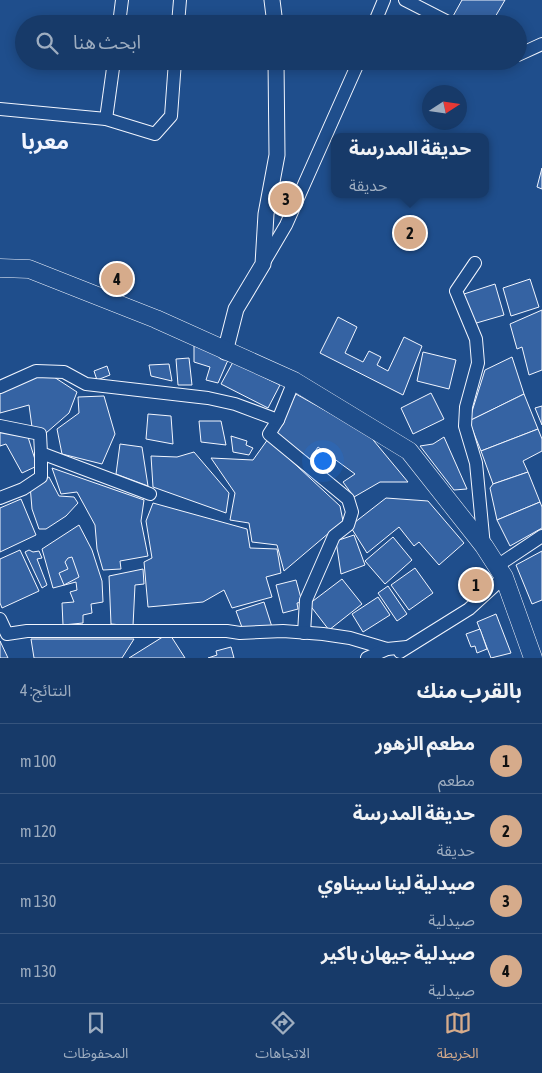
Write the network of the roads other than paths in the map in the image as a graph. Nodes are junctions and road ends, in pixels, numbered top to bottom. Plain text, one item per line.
1 (122, 0) edge
2 (180, 0) edge
3 (384, 0) edge
4 (406, 0) edge
5 (274, 2) edge
6 (120, 15) edge
7 (179, 15) edge
8 (275, 15) edge
9 (378, 15) edge
10 (435, 15) edge
11 (542, 44) edge
12 (527, 51) edge
13 (113, 70) edge
14 (174, 70) edge
15 (276, 70) edge
16 (355, 70) edge
17 (0, 108) edge
18 (106, 119) junction
19 (475, 263) dead end
20 (263, 264) junction
21 (0, 268) edge
22 (225, 352) junction
23 (294, 381) junction
24 (0, 387) edge
25 (278, 420) junction
26 (0, 426) edge
27 (41, 453) junction
28 (150, 494) dead end
29 (0, 498) edge
30 (542, 536) edge
31 (484, 546) junction
32 (500, 572) junction
33 (0, 619) edge
34 (304, 633) junction
35 (390, 654) edge
36 (367, 658) edge
37 (533, 658) edge

1 - 6 street
2 - 7 street
3 - 9 street
4 - 10 street
5 - 8 street
11 - 12 street
13 - 18 street
14 - 18 street
15 - 20 street
16 - 20 street
17 - 18 street
19 - 31 street
20 - 22 street
21 - 22 main road
22 - 23 main road
23 - 25 street
23 - 31 main road
24 - 25 street
25 - 34 street
26 - 27 street
27 - 28 street
27 - 29 street
30 - 32 street
31 - 32 main road
32 - 35 street
32 - 37 main road
33 - 34 street
34 - 35 street
35 - 36 street

